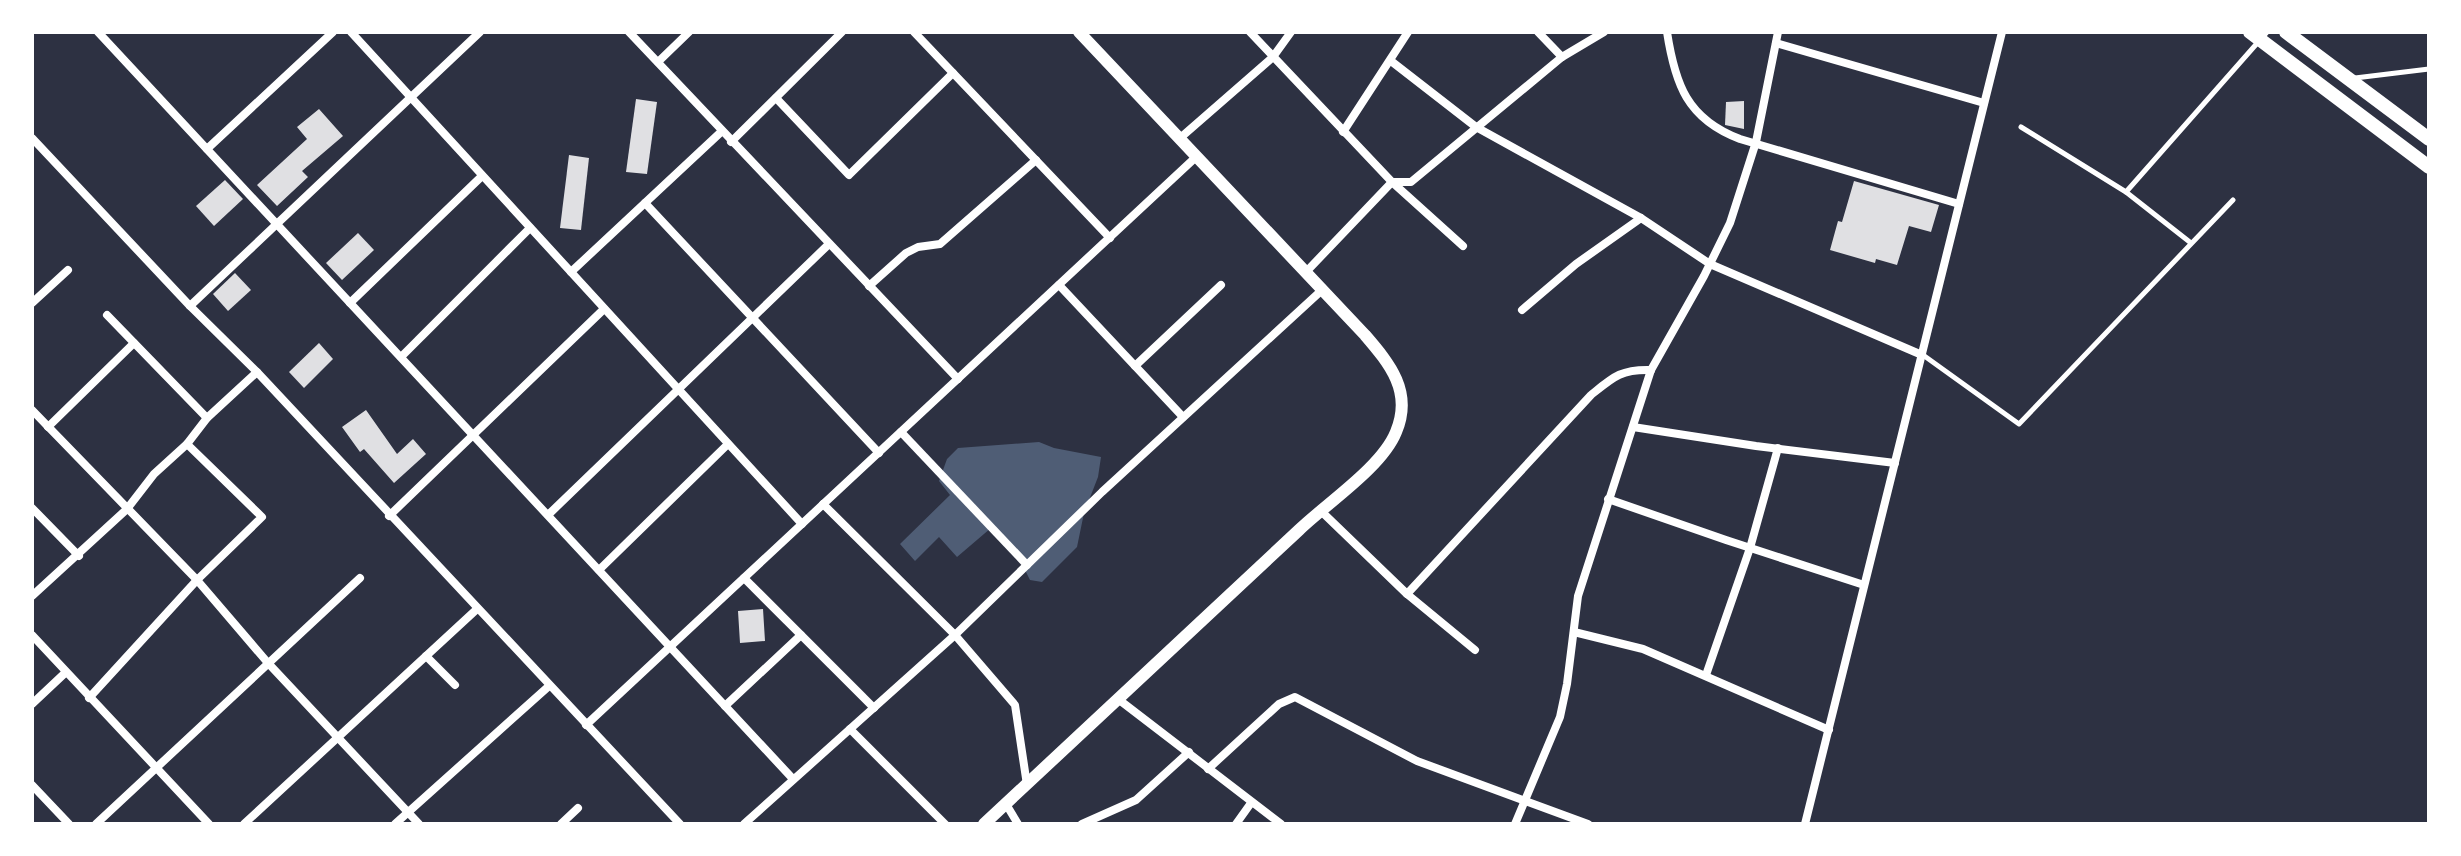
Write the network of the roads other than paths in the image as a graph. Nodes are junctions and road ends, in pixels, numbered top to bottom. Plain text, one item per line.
1 (98, 32) edge
2 (333, 32) edge
3 (351, 32) edge
4 (480, 32) edge
5 (629, 32) edge
6 (689, 32) edge
7 (842, 32) edge
8 (914, 32) edge
9 (1079, 32) edge
10 (1250, 32) edge
11 (1291, 32) edge
12 (1408, 32) edge
13 (1538, 32) edge
14 (1604, 32) edge
15 (1667, 32) edge
16 (1778, 32) edge
17 (2002, 32) edge
18 (2286, 32) edge
19 (2259, 34) edge
20 (1776, 43) junction
21 (1273, 57) junction
22 (1562, 57) junction
23 (1391, 61) junction
24 (658, 62) junction
25 (2429, 69) edge
26 (953, 73) junction
27 (2350, 79) junction
28 (410, 97) junction
29 (776, 98) junction
30 (1984, 103) junction
31 (1476, 127) junction
32 (2021, 127) dead end
33 (721, 132) junction
34 (1343, 132) junction
35 (32, 138) edge
36 (1179, 139) junction
37 (2429, 139) edge
38 (731, 142) junction
39 (1756, 142) junction
40 (207, 149) junction
41 (1196, 157) junction
42 (1036, 160) junction
43 (2429, 167) edge
44 (482, 176) junction
45 (1392, 182) junction
46 (2126, 192) junction
47 (2233, 200) dead end
48 (645, 203) junction
49 (1959, 204) junction
50 (1641, 218) junction
51 (277, 223) junction
52 (530, 228) junction
53 (1110, 238) junction
54 (2191, 243) junction
55 (829, 244) junction
56 (1463, 246) dead end
57 (1710, 264) junction
58 (68, 270) dead end
59 (571, 272) junction
60 (1306, 272) junction
61 (1059, 285) junction
62 (1221, 285) dead end
63 (869, 286) junction
64 (1322, 290) junction
65 (32, 303) edge
66 (350, 303) junction
67 (190, 306) junction
68 (604, 309) junction
69 (1522, 310) dead end
70 (107, 315) dead end
71 (752, 318) junction
72 (134, 343) junction
73 (1922, 355) junction
74 (401, 357) junction
75 (1135, 366) junction
76 (1651, 370) junction
77 (257, 372) junction
78 (958, 379) junction
79 (678, 390) junction
80 (32, 410) edge
81 (1183, 417) junction
82 (207, 418) junction
83 (48, 427) junction
84 (1633, 427) junction
85 (901, 432) junction
86 (474, 435) junction
87 (187, 444) junction
88 (728, 444) junction
89 (1778, 448) junction
90 (879, 453) junction
91 (1895, 463) junction
92 (1608, 499) junction
93 (823, 504) junction
94 (32, 508) edge
95 (127, 509) junction
96 (1320, 510) junction
97 (548, 515) junction
98 (389, 516) junction
99 (802, 524) junction
100 (1750, 548) junction
101 (79, 556) junction
102 (1027, 565) junction
103 (599, 570) junction
104 (360, 578) dead end
105 (744, 578) junction
106 (197, 580) junction
107 (1864, 585) junction
108 (1407, 594) junction
109 (32, 596) edge
110 (477, 609) junction
111 (1574, 632) junction
112 (32, 635) edge
113 (801, 635) junction
114 (955, 635) junction
115 (670, 647) junction
116 (1475, 650) dead end
117 (426, 656) junction
118 (268, 663) junction
119 (65, 673) junction
120 (1706, 675) junction
121 (455, 685) dead end
122 (549, 686) junction
123 (89, 698) junction
124 (1118, 699) junction
125 (32, 704) edge
126 (725, 706) junction
127 (874, 708) junction
128 (586, 725) junction
129 (850, 729) junction
130 (1829, 730) junction
131 (338, 737) junction
132 (1189, 752) junction
133 (156, 768) junction
134 (1208, 769) junction
135 (793, 779) junction
136 (32, 785) edge
137 (1027, 785) junction
138 (1251, 803) junction
139 (1526, 803) junction
140 (1006, 804) junction
141 (578, 808) dead end
142 (408, 813) junction
143 (69, 824) edge
144 (96, 824) edge
145 (209, 824) edge
146 (244, 824) edge
147 (395, 824) edge
148 (419, 824) edge
149 (561, 824) edge
150 (680, 824) edge
151 (744, 824) edge
152 (945, 824) edge
153 (984, 824) edge
154 (1018, 824) edge
155 (1082, 824) edge
156 (1236, 824) edge
157 (1281, 824) edge
158 (1515, 824) edge
159 (1588, 824) edge
160 (1805, 824) edge

1 - 40 street
2 - 40 street
3 - 28 street
4 - 28 street
5 - 24 street
6 - 24 street
7 - 29 street
8 - 26 street
9 - 36 street
10 - 21 street
11 - 21 street
12 - 23 street
13 - 22 street
14 - 22 street
15 - 39 street
16 - 20 street
17 - 30 street
18 - 27 main road
19 - 43 main road
19 - 46 lane
20 - 30 street
20 - 39 street
21 - 34 street
21 - 36 street
22 - 31 street
23 - 31 street
23 - 34 street
24 - 33 street
25 - 27 lane
26 - 29 street
26 - 42 street
27 - 37 main road
28 - 44 street
28 - 51 street
29 - 38 street
30 - 49 street
31 - 45 street
31 - 50 street
32 - 46 lane
33 - 38 street
33 - 48 street
34 - 45 street
35 - 67 street
36 - 41 street
38 - 55 street
39 - 49 street
39 - 57 street
40 - 51 street
41 - 53 street
41 - 60 street
42 - 53 street
42 - 63 street
44 - 52 street
44 - 66 street
45 - 56 street
45 - 60 street
46 - 54 lane
47 - 54 lane
48 - 59 street
48 - 71 street
49 - 73 street
50 - 57 street
50 - 69 street
51 - 66 street
51 - 67 street
52 - 59 street
52 - 74 street
53 - 61 street
54 - 73 lane
55 - 63 street
55 - 71 street
57 - 73 street
57 - 76 street
58 - 65 street
59 - 68 street
60 - 64 street
61 - 75 street
61 - 78 street
62 - 75 street
63 - 78 street
64 - 81 street
64 - 96 street
66 - 74 street
67 - 77 street
68 - 79 street
68 - 86 street
70 - 72 street
71 - 79 street
71 - 90 street
72 - 82 street
72 - 83 street
73 - 91 street
74 - 86 street
75 - 81 street
76 - 84 street
76 - 108 street
77 - 82 street
77 - 98 street
78 - 85 street
79 - 88 street
79 - 97 street
80 - 83 street
81 - 102 street
82 - 87 street
83 - 95 street
84 - 89 street
84 - 92 street
85 - 90 street
85 - 102 street
86 - 97 street
86 - 98 street
87 - 95 street
87 - 106 street
88 - 99 street
88 - 103 street
89 - 91 street
89 - 100 street
90 - 93 street
91 - 107 street
92 - 100 street
92 - 111 street
93 - 99 street
93 - 114 street
94 - 101 street
95 - 101 street
95 - 106 street
96 - 108 street
96 - 124 street
97 - 103 street
98 - 110 street
99 - 105 street
100 - 107 street
100 - 120 street
101 - 109 street
102 - 114 street
103 - 115 street
104 - 118 street
105 - 113 street
105 - 115 street
106 - 118 street
106 - 123 street
107 - 130 street
108 - 116 street
110 - 117 street
110 - 122 street
111 - 120 street
111 - 139 street
112 - 119 street
113 - 126 street
113 - 127 street
114 - 127 street
114 - 137 street
115 - 126 street
115 - 128 street
117 - 121 street
117 - 131 street
118 - 131 street
118 - 133 street
119 - 123 street
119 - 125 street
120 - 130 street
122 - 128 street
122 - 142 street
123 - 133 street
124 - 132 street
124 - 137 street
126 - 135 street
127 - 129 street
128 - 150 street
129 - 135 street
129 - 152 street
130 - 160 street
131 - 142 street
131 - 146 street
132 - 134 street
132 - 155 street
133 - 144 street
133 - 145 street
134 - 138 street
134 - 139 street
135 - 151 street
136 - 143 street
137 - 140 street
138 - 156 street
138 - 157 street
139 - 158 street
139 - 159 street
140 - 153 street
140 - 154 street
141 - 149 street
142 - 147 street
142 - 148 street

